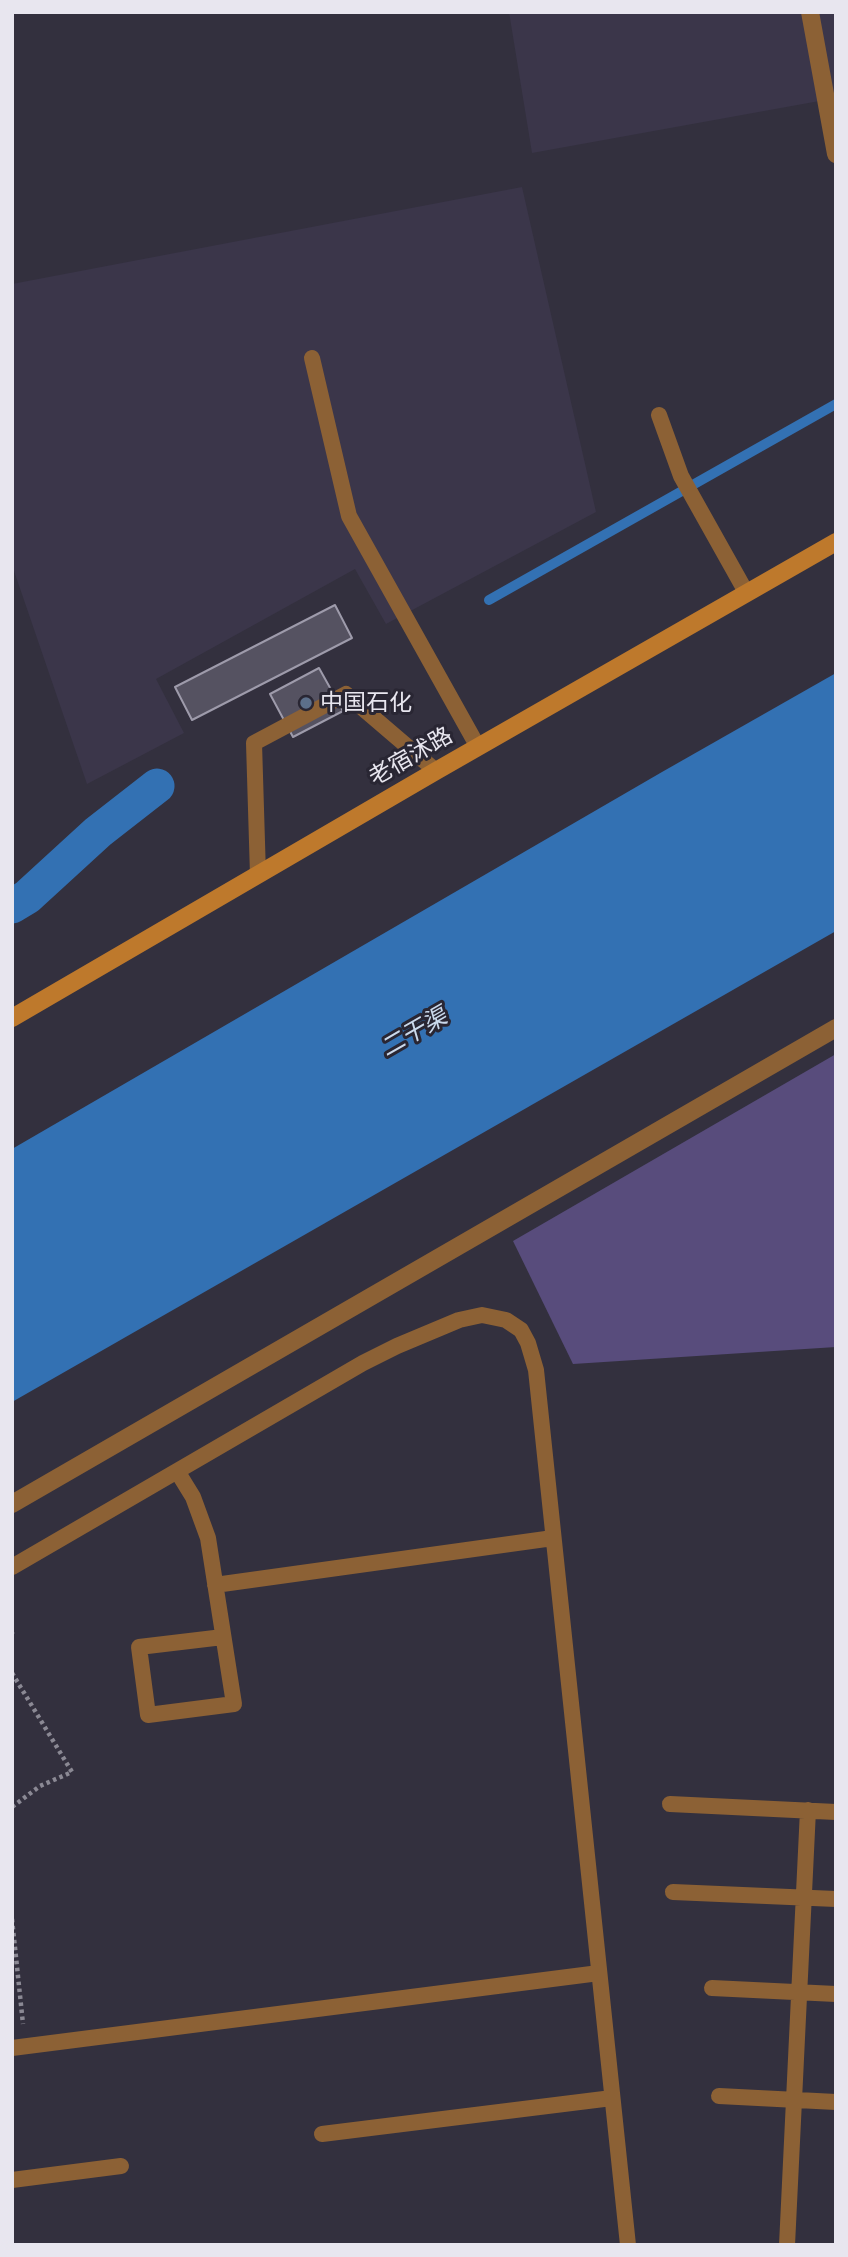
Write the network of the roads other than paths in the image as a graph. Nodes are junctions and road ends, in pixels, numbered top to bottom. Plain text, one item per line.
1 (810, 12) edge
2 (836, 154) edge
3 (312, 358) dead end
4 (659, 415) dead end
5 (836, 542) edge
6 (746, 592) junction
7 (478, 747) junction
8 (436, 771) junction
9 (258, 875) junction
10 (12, 1018) edge
11 (836, 1028) edge
12 (177, 1471) junction
13 (12, 1504) edge
14 (554, 1538) junction
15 (12, 1567) edge
16 (215, 1585) junction
17 (223, 1637) junction
18 (670, 1804) dead end
19 (808, 1810) junction
20 (836, 1812) edge
21 (673, 1892) dead end
22 (803, 1898) junction
23 (836, 1899) edge
24 (600, 1973) junction
25 (712, 1988) dead end
26 (799, 1993) junction
27 (836, 1994) edge
28 (19, 2047) edge
29 (719, 2096) dead end
30 (612, 2098) junction
31 (794, 2100) junction
32 (836, 2102) edge
33 (322, 2134) dead end
34 (121, 2165) dead end
35 (12, 2180) edge
36 (628, 2245) edge
37 (787, 2245) edge

1 - 2 street
3 - 7 lane
4 - 6 lane
5 - 6 main road, 老宿沭路
6 - 7 main road, 老宿沭路
7 - 8 main road, 老宿沭路
8 - 9 main road, 老宿沭路
8 - 9 lane
9 - 10 main road, 老宿沭路
11 - 13 street
12 - 14 lane
12 - 15 lane
12 - 16 lane
14 - 16 lane
14 - 24 lane
16 - 17 lane
17 - 17 lane
18 - 19 lane
19 - 20 lane
19 - 22 lane
21 - 22 lane
22 - 23 lane
22 - 26 lane
24 - 28 lane
24 - 30 lane
25 - 26 lane
26 - 27 lane
26 - 31 lane
29 - 31 lane
30 - 33 lane
30 - 36 lane
31 - 32 lane
31 - 37 lane
34 - 35 lane

